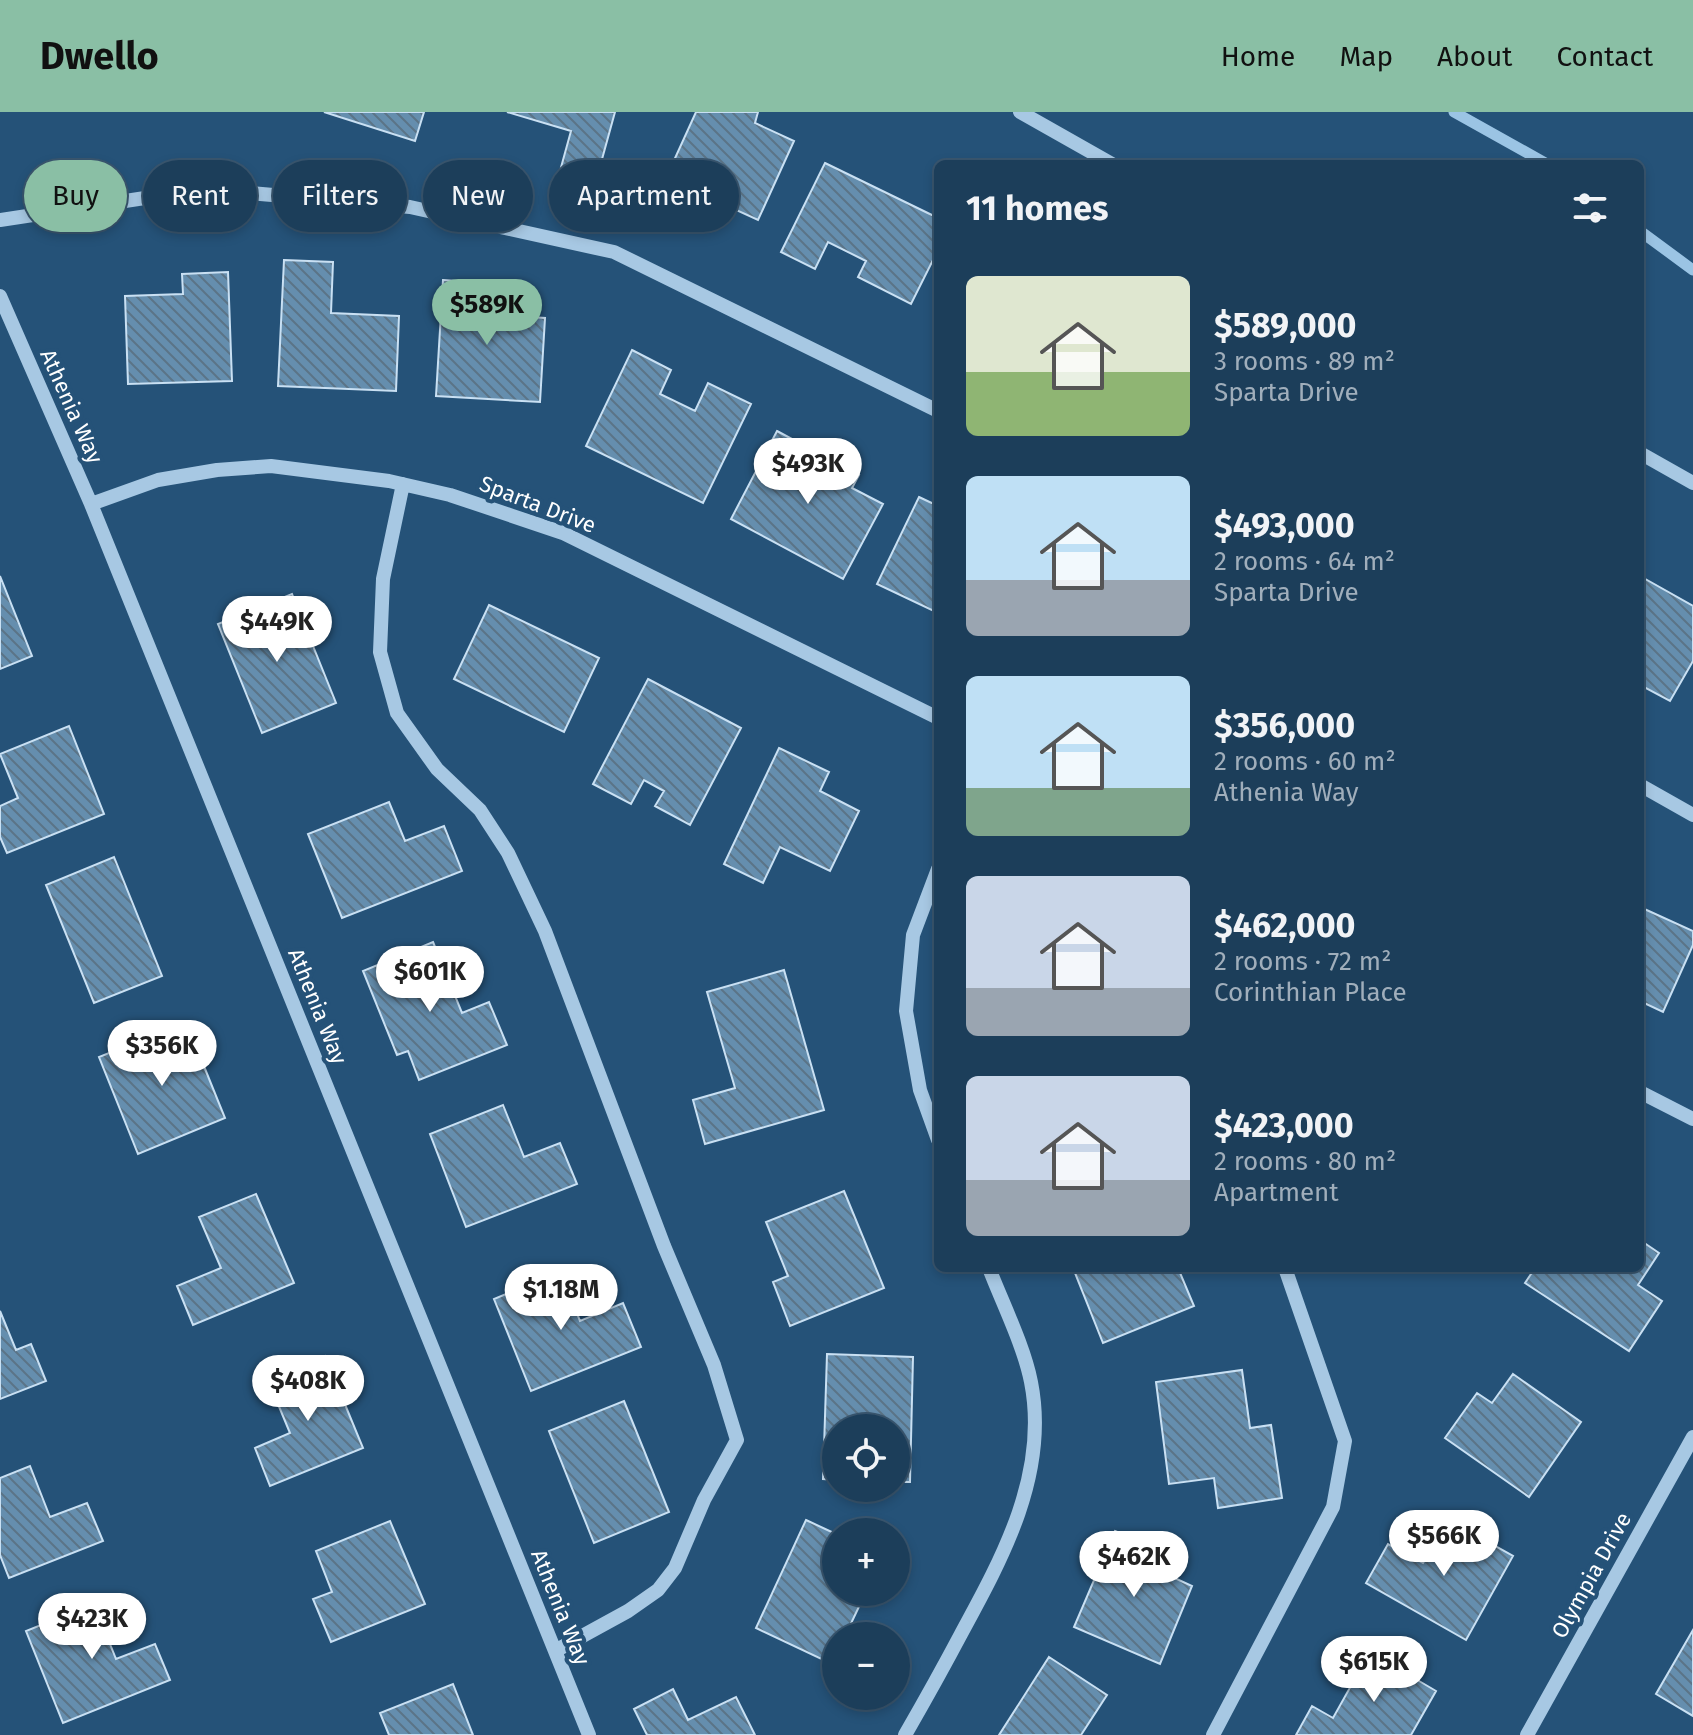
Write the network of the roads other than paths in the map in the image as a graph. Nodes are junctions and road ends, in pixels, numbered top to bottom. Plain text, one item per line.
1 (1020, 112) edge
2 (1105, 160) edge
3 (0, 220) edge
4 (0, 296) edge
5 (934, 409) edge
6 (1644, 455) edge
7 (1693, 483) edge
8 (403, 484) junction
9 (91, 504) junction
10 (934, 716) edge
11 (1644, 787) edge
12 (1693, 815) edge
13 (934, 880) edge
14 (1644, 1094) edge
15 (1693, 1119) edge
16 (934, 1129) edge
17 (990, 1272) edge
18 (1286, 1272) edge
19 (1693, 1437) edge
20 (555, 1651) junction
21 (589, 1735) edge
22 (905, 1735) edge
23 (1213, 1735) edge
24 (1527, 1735) edge

1 - 2 street
3 - 5 street
4 - 9 street, Athenia Way
6 - 7 street
8 - 9 street, Sparta Drive
8 - 10 street, Sparta Drive
8 - 20 street
9 - 20 street, Athenia Way
11 - 12 street
13 - 16 street
14 - 15 street
17 - 22 street
18 - 23 street
19 - 24 street, Olympia Drive
20 - 21 street, Athenia Way

